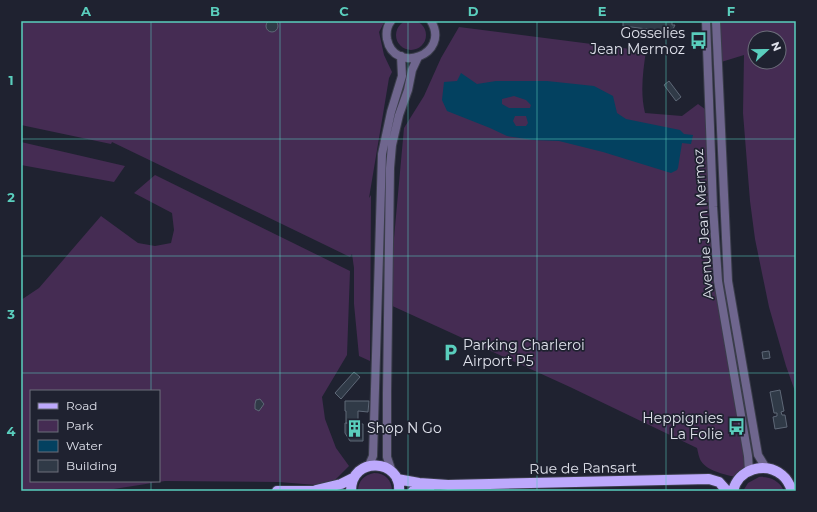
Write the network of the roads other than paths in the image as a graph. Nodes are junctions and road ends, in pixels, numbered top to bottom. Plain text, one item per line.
1 (391, 21) edge
2 (431, 21) edge
3 (706, 21) edge
4 (716, 21) edge
5 (401, 56) junction
6 (418, 57) junction
7 (369, 465) junction
8 (766, 468) junction
9 (749, 471) junction
10 (395, 476) junction
11 (353, 478) junction
12 (740, 478) junction
13 (719, 482) junction
14 (448, 485) junction
15 (319, 490) edge
16 (277, 491) edge
17 (351, 491) edge
18 (399, 491) edge
19 (413, 491) edge
20 (728, 491) edge
21 (733, 491) edge
22 (792, 491) edge

1 - 5 street
2 - 6 street
3 - 9 street, Avenue Jean Mermoz
4 - 8 street, Avenue Jean Mermoz
5 - 6 street
5 - 7 street
6 - 10 street
7 - 10 main road, Rue de Ransart
7 - 11 main road
8 - 9 main road
8 - 22 main road
9 - 12 main road
10 - 14 main road, Rue de Ransart
10 - 18 main road
11 - 15 main road
11 - 17 main road
12 - 13 main road, Rue de Ransart
12 - 21 main road
13 - 14 main road, Rue de Ransart
13 - 20 main road
14 - 19 main road, Rue de Ransart
15 - 16 main road

